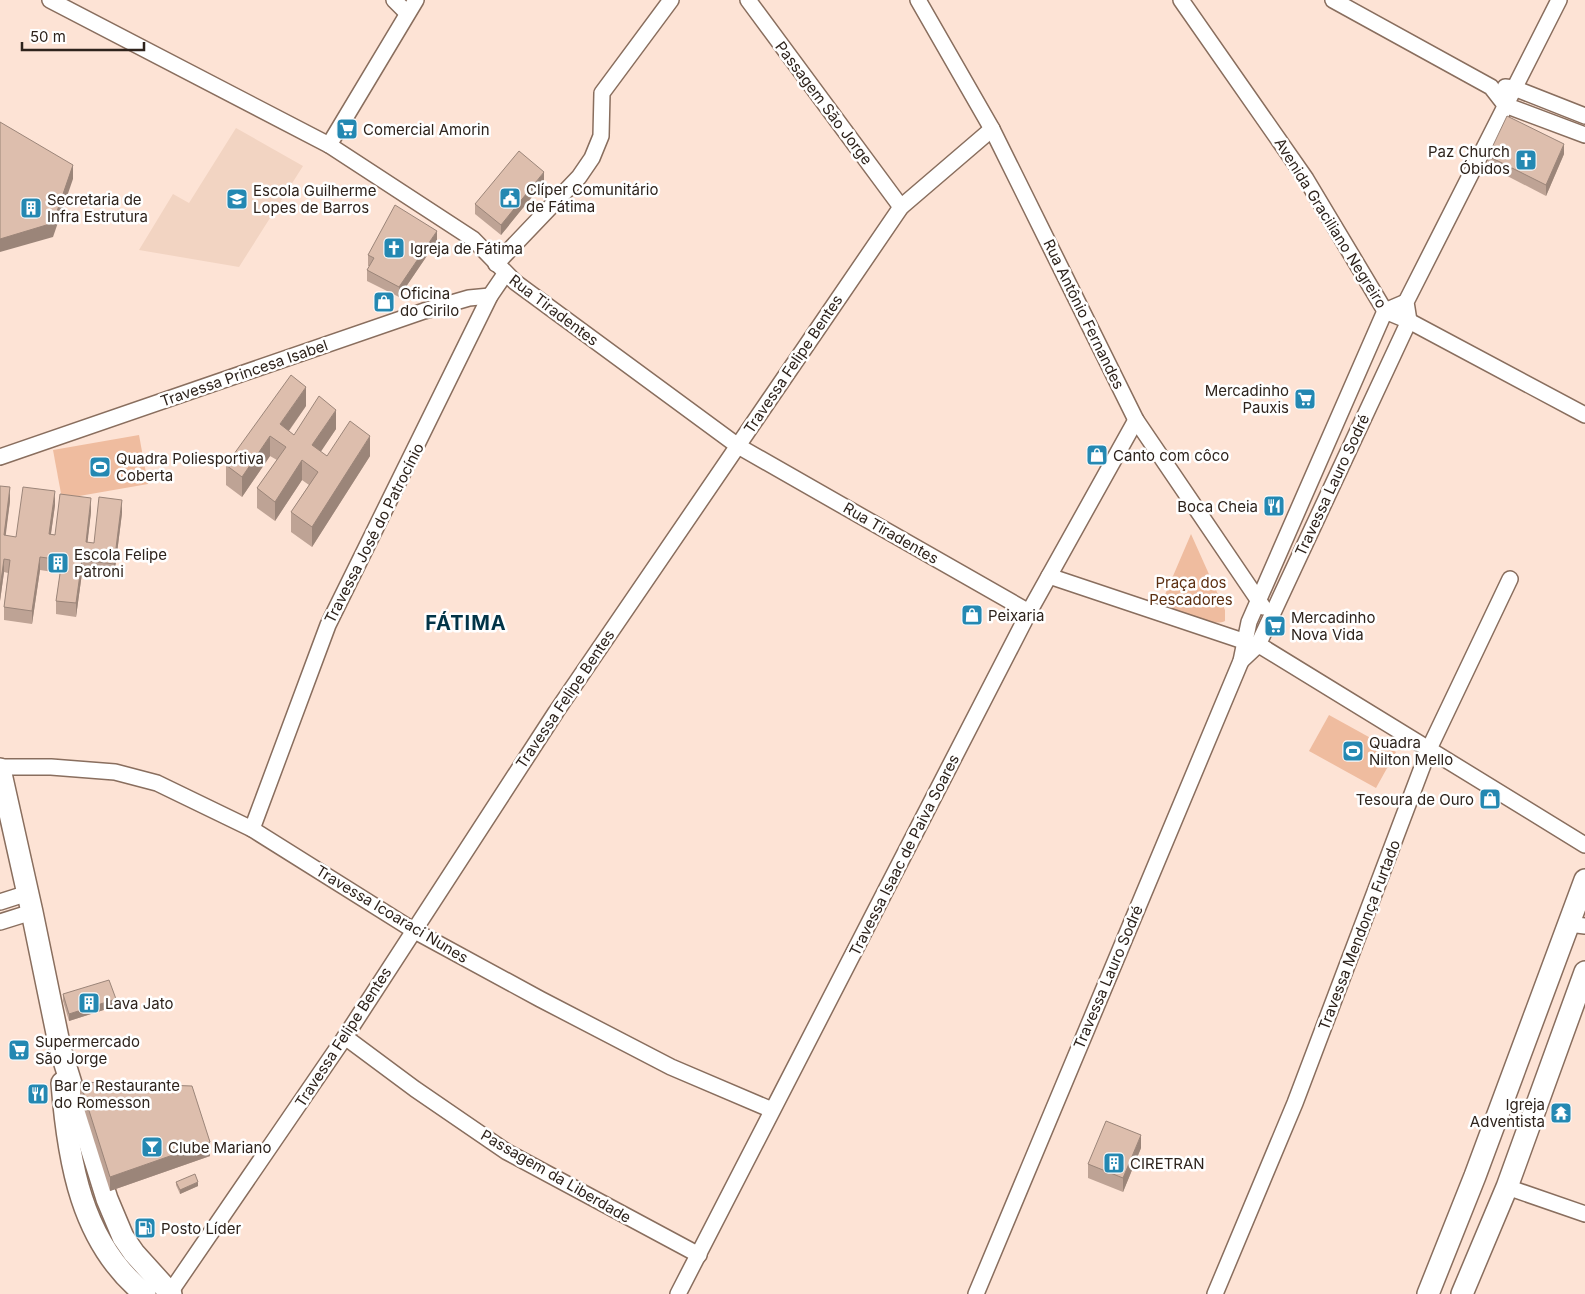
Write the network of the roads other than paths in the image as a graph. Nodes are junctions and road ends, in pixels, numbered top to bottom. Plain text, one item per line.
1 (50, 0) edge
2 (394, 0) edge
3 (416, 0) edge
4 (671, 0) edge
5 (748, 0) edge
6 (918, 0) edge
7 (1181, 0) edge
8 (1333, 0) edge
9 (1559, 0) edge
10 (407, 13) junction
11 (1491, 87) junction
12 (1514, 88) junction
13 (1505, 105) junction
14 (1585, 116) edge
15 (992, 129) junction
16 (1585, 135) edge
17 (329, 145) junction
18 (901, 206) junction
19 (501, 269) junction
20 (490, 296) junction
21 (1406, 302) junction
22 (1385, 311) junction
23 (1409, 321) junction
24 (1585, 415) edge
25 (1136, 420) junction
26 (738, 446) junction
27 (0, 456) edge
28 (1049, 576) junction
29 (1510, 579) dead end
30 (1259, 600) junction
31 (1030, 612) junction
32 (1270, 616) junction
33 (1251, 642) junction
34 (1429, 748) junction
35 (0, 768) edge
36 (252, 829) junction
37 (1585, 845) edge
38 (1585, 880) edge
39 (0, 902) edge
40 (30, 902) junction
41 (0, 922) edge
42 (1577, 925) edge
43 (413, 930) junction
44 (1585, 972) edge
45 (345, 1037) junction
46 (60, 1048) junction
47 (772, 1110) junction
48 (1507, 1187) junction
49 (1585, 1214) edge
50 (699, 1255) junction
51 (170, 1293) edge
52 (146, 1294) edge
53 (678, 1294) edge
54 (976, 1294) edge
55 (1215, 1294) edge
56 (1428, 1294) edge
57 (1462, 1294) edge

1 - 17 street, Rua Tiradentes
2 - 10 street
3 - 10 street
4 - 19 street, Travessa José do Patrocínio
5 - 18 street, Passagem São Jorge
6 - 15 street, Rua Antônio Fernandes
7 - 22 street, Avenida Graciliano Negreiro
8 - 11 street
9 - 12 street
10 - 17 street
11 - 12 street
11 - 13 street
12 - 13 street
12 - 14 street
13 - 16 street
13 - 21 street
15 - 18 street, Travessa Felipe Bentes
15 - 25 street, Rua Antônio Fernandes
17 - 19 street, Rua Tiradentes
18 - 26 street, Travessa Felipe Bentes
19 - 20 street, Travessa José do Patrocínio
19 - 26 street, Rua Tiradentes
20 - 27 street, Travessa Princesa Isabel
20 - 36 street, Travessa José do Patrocínio
21 - 22 street
21 - 23 street
22 - 23 street, Avenida Graciliano Negreiro
22 - 30 street, Travessa Lauro Sodré
23 - 24 street, Avenida Graciliano Negreiro
23 - 32 street, Travessa Lauro Sodré
25 - 28 street, Travessa Isaac de Paiva Soares
25 - 30 street, Rua Antônio Fernandes
26 - 31 street, Rua Tiradentes
26 - 43 street, Travessa Felipe Bentes
28 - 31 street, Travessa Isaac de Paiva Soares
28 - 33 street
29 - 34 street, Travessa Mendonça Furtado
30 - 32 street, Rua Antônio Fernandes
30 - 33 street, Travessa Lauro Sodré
31 - 47 street, Travessa Isaac de Paiva Soares
32 - 33 street, Travessa Lauro Sodré
33 - 34 street
33 - 54 street, Travessa Lauro Sodré
34 - 37 street
34 - 55 street, Travessa Mendonça Furtado
35 - 36 street, Travessa Icoaraci Nunes
35 - 40 main road
36 - 43 street, Travessa Icoaraci Nunes
38 - 42 main road
39 - 40 street
40 - 41 street
40 - 46 main road
42 - 56 main road
43 - 45 street, Travessa Felipe Bentes
43 - 47 street, Travessa Icoaraci Nunes
44 - 48 main road
45 - 50 street, Passagem da Liberdade
45 - 51 street, Travessa Felipe Bentes
46 - 51 main road
46 - 52 main road
47 - 50 street, Travessa Isaac de Paiva Soares
48 - 49 street
48 - 57 main road
50 - 53 street, Travessa Isaac de Paiva Soares

